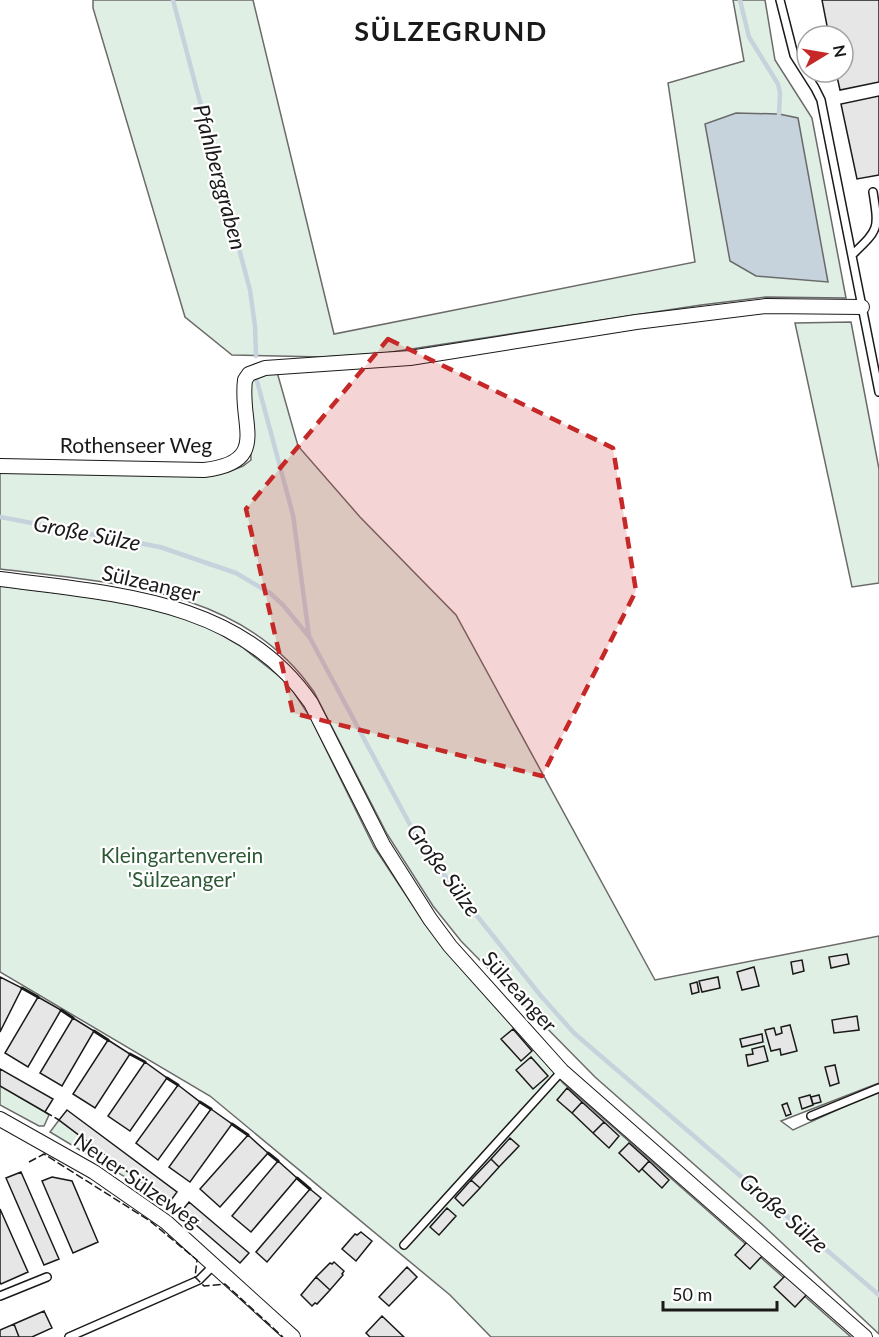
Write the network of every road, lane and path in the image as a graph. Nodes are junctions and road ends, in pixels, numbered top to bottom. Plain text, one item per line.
1 (780, 0) edge
2 (873, 192) dead end
3 (852, 255) junction
4 (862, 307) junction
5 (879, 392) edge
6 (0, 466) edge
7 (0, 579) edge
8 (562, 1071) junction
9 (879, 1088) edge
10 (811, 1116) dead end
11 (0, 1119) edge
12 (404, 1245) dead end
13 (214, 1265) junction
14 (47, 1276) dead end
15 (0, 1296) edge
16 (69, 1337) edge
17 (294, 1337) edge
18 (865, 1337) edge

1 - 3 lane
2 - 3 lane
3 - 4 lane
4 - 5 lane
4 - 6 street, Rothenseer Weg
7 - 8 street, Sülzeanger
8 - 12 lane
8 - 18 street, Sülzeanger
9 - 10 lane
11 - 13 street, Neuer Sülzeweg
13 - 16 lane
13 - 17 street, Neuer Sülzeweg
14 - 15 lane

